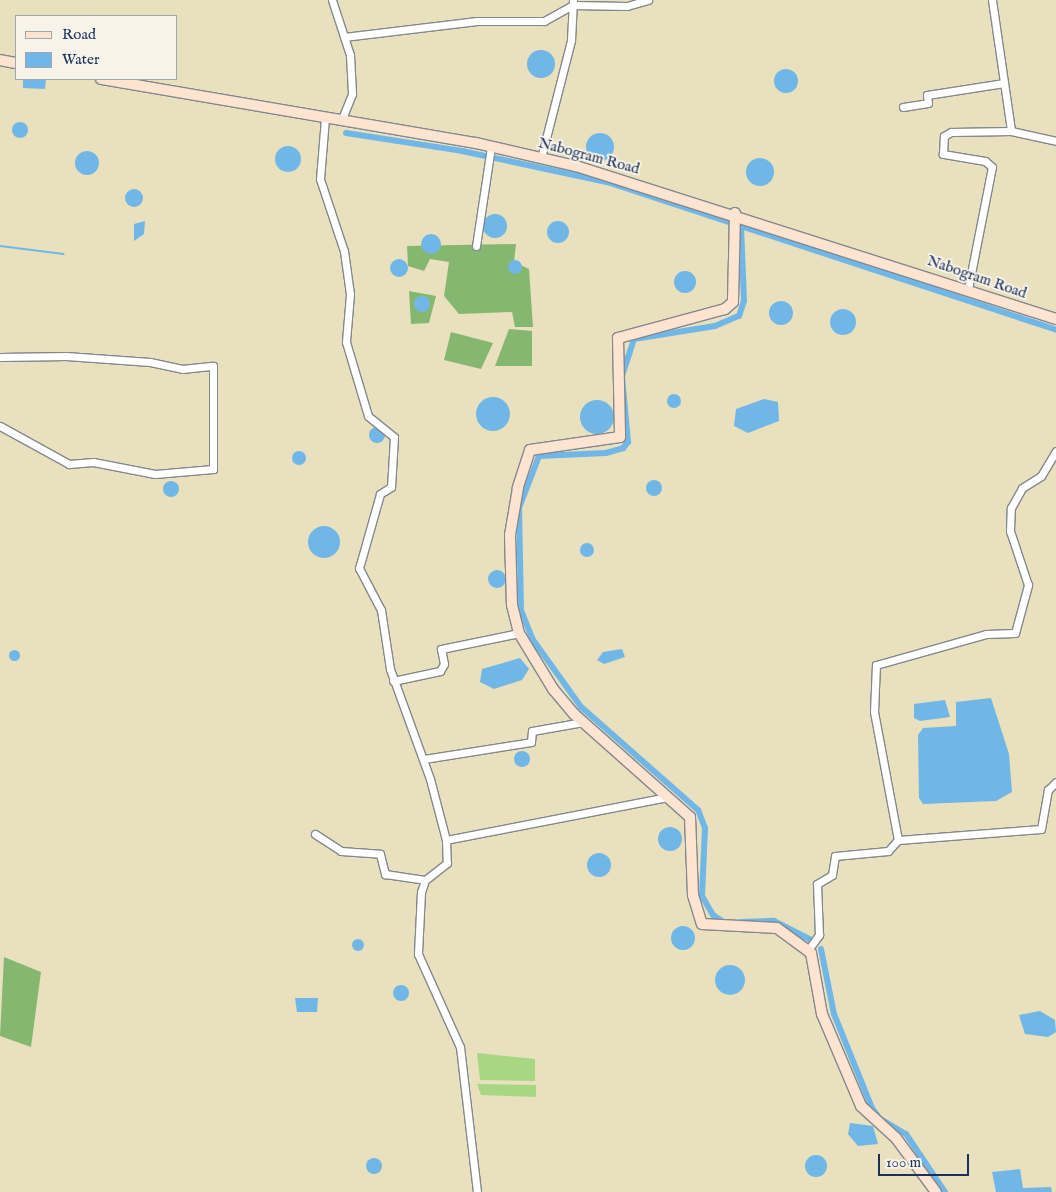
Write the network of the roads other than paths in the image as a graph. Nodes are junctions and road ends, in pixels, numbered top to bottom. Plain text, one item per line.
1 (332, 0) edge
2 (648, 0) edge
3 (992, 0) edge
4 (573, 2) edge
5 (344, 37) junction
6 (0, 60) edge
7 (15, 63) edge
8 (107, 80) edge
9 (1004, 83) junction
10 (903, 107) dead end
11 (325, 118) junction
12 (341, 121) junction
13 (1011, 131) junction
14 (1056, 141) edge
15 (490, 149) junction
16 (540, 158) junction
17 (735, 215) junction
18 (476, 246) dead end
19 (968, 289) junction
20 (1056, 319) edge
21 (0, 357) edge
22 (0, 426) edge
23 (1056, 451) edge
24 (519, 633) junction
25 (394, 681) junction
26 (583, 722) junction
27 (424, 759) junction
28 (1056, 782) edge
29 (668, 797) junction
30 (315, 834) dead end
31 (446, 840) junction
32 (898, 840) junction
33 (425, 880) junction
34 (808, 950) junction
35 (477, 1192) edge
36 (936, 1192) edge

1 - 5 street
2 - 4 street
3 - 9 street
4 - 5 street
4 - 16 street
5 - 12 street
6 - 7 street
8 - 11 street, Nabogram Road
9 - 10 street
9 - 13 street
11 - 12 street, Nabogram Road
11 - 25 street
12 - 15 street, Nabogram Road
13 - 14 street
13 - 19 street
15 - 16 street, Nabogram Road
15 - 18 street
16 - 17 street, Nabogram Road
17 - 19 street, Nabogram Road
17 - 24 street
19 - 20 street, Nabogram Road
21 - 22 street
23 - 32 street
24 - 25 street
24 - 26 street
25 - 27 street
26 - 27 street
26 - 29 street
27 - 31 street
28 - 32 street
29 - 31 street
29 - 34 street
30 - 33 street
31 - 33 street
32 - 34 street
33 - 35 street
34 - 36 street

